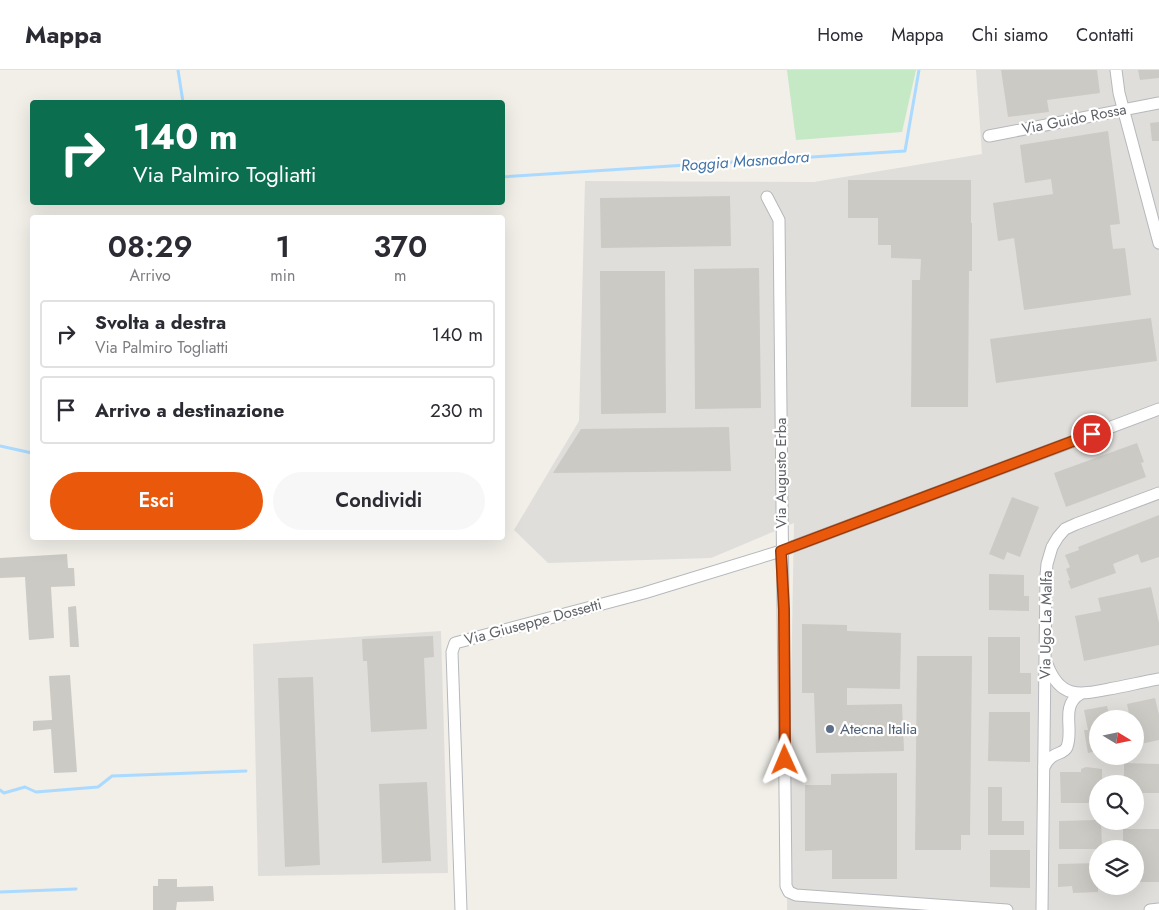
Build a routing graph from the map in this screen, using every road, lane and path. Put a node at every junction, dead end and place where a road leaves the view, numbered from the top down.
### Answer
1 (1116, 70) edge
2 (1159, 103) edge
3 (1123, 109) junction
4 (989, 136) dead end
5 (767, 197) dead end
6 (1159, 243) edge
7 (1159, 409) edge
8 (1159, 493) edge
9 (781, 551) junction
10 (1045, 660) junction
11 (1159, 679) edge
12 (1080, 694) junction
13 (1044, 767) junction
14 (1159, 909) edge
15 (461, 910) edge
16 (1007, 910) edge
17 (1042, 910) edge
18 (1150, 910) edge

1 - 3 street
2 - 3 street, Via Guido Rossa
3 - 4 street, Via Guido Rossa
3 - 6 street
5 - 9 street, Via Augusto Erba
7 - 9 street
8 - 10 street, Via Ugo La Malfa
9 - 15 street, Via Giuseppe Dossetti
9 - 16 street, Via Augusto Erba
10 - 12 street
10 - 13 street, Via Ugo La Malfa
11 - 12 street
12 - 13 street
13 - 17 street, Via Ugo La Malfa
14 - 18 street

